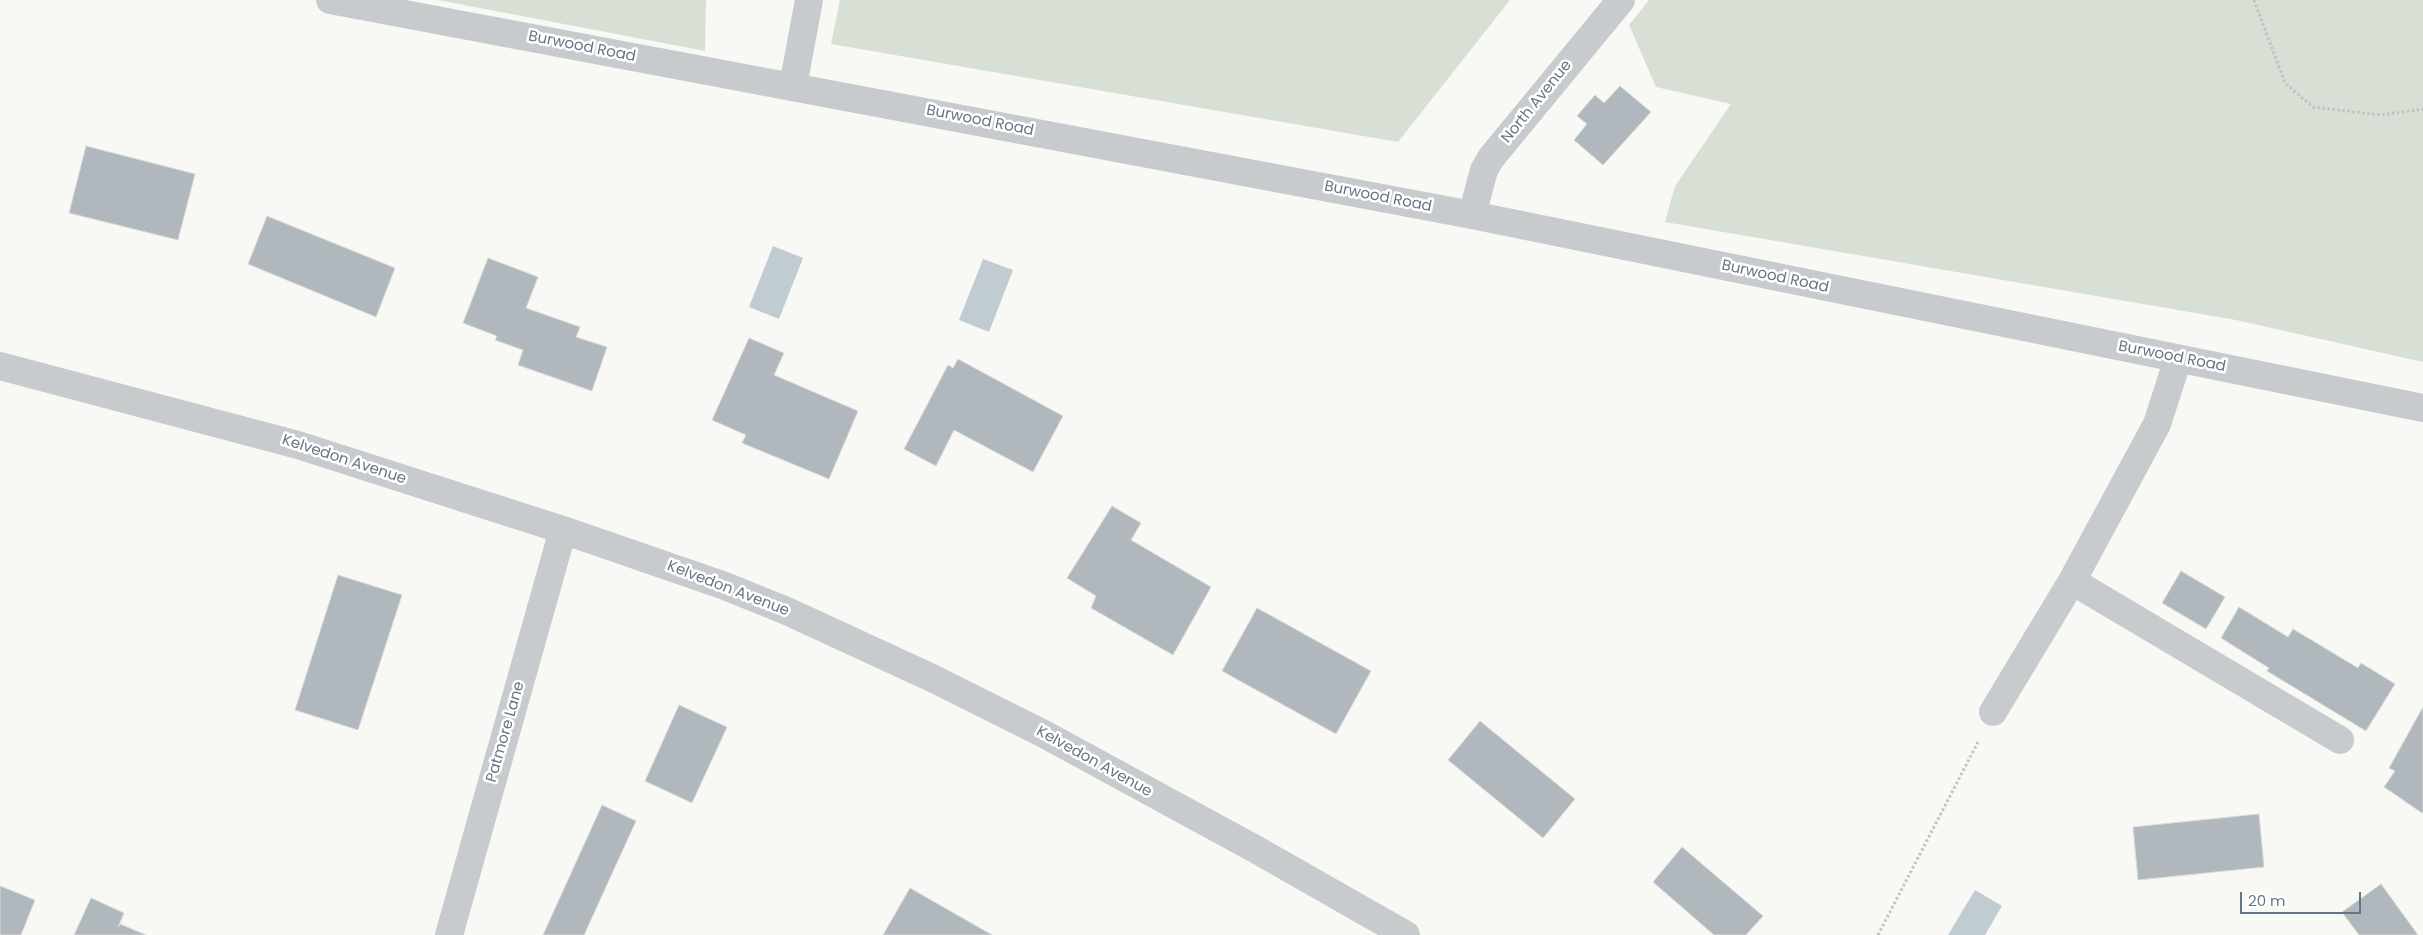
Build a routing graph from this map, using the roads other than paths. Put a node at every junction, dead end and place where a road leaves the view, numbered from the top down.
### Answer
1 (330, 0) edge
2 (809, 0) edge
3 (1621, 0) edge
4 (793, 86) junction
5 (1472, 215) junction
6 (2178, 359) junction
7 (0, 366) edge
8 (2423, 408) edge
9 (563, 530) junction
10 (2072, 581) junction
11 (1993, 712) road end
12 (2340, 740) dead end
13 (449, 935) edge
14 (1406, 935) edge

1 - 4 street, Burwood Road
2 - 4 street
3 - 5 street, North Avenue
4 - 5 street, Burwood Road
5 - 6 street, Burwood Road
6 - 8 street, Burwood Road
6 - 10 street
7 - 9 street, Kelvedon Avenue
9 - 13 street, Patmore Lane
9 - 14 street, Kelvedon Avenue
10 - 11 street
10 - 12 street

